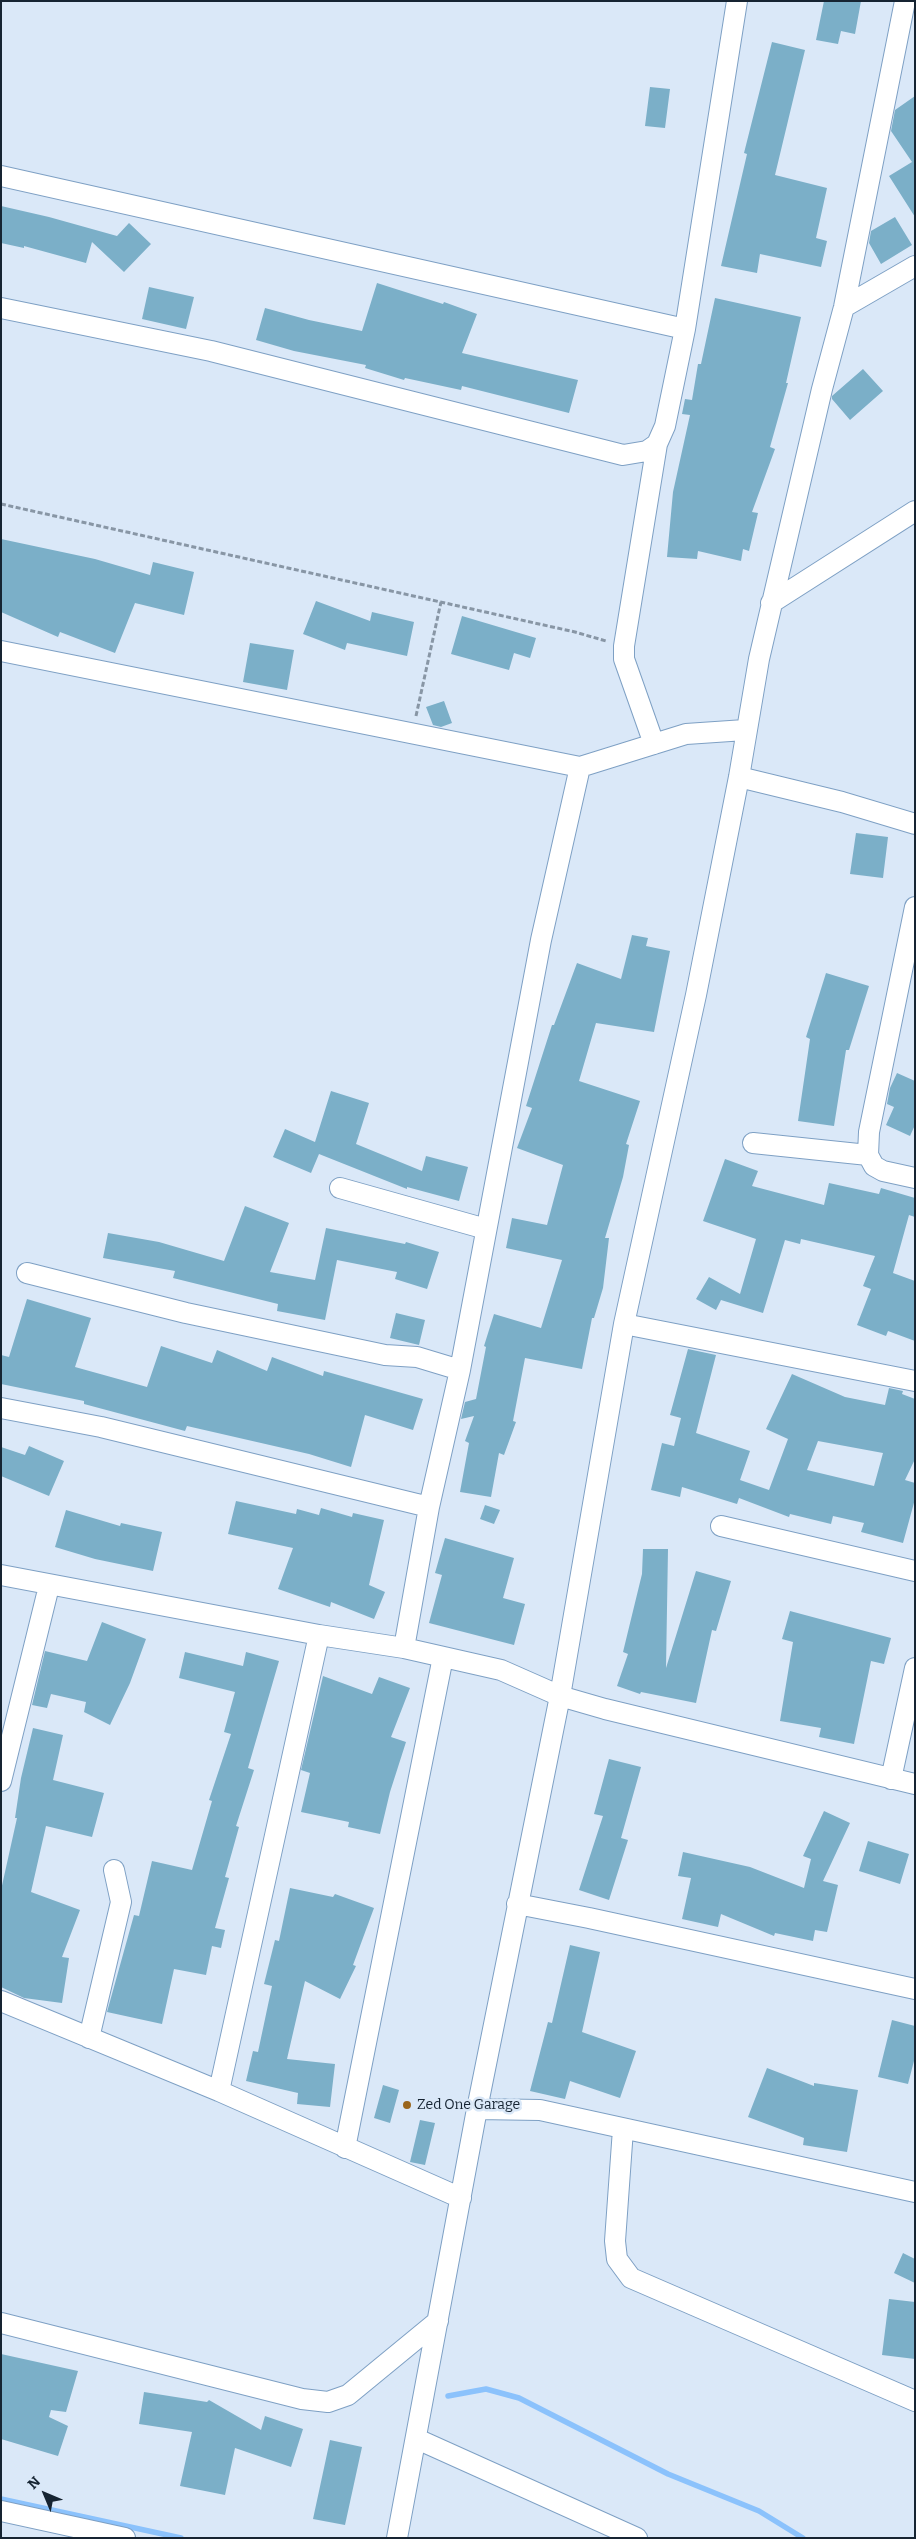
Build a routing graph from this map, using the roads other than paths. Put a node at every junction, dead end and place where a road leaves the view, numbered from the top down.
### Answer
1 (737, 1) edge
2 (905, 1) edge
3 (915, 37) edge
4 (896, 48) junction
5 (1, 176) edge
6 (915, 266) edge
7 (844, 307) junction
8 (1, 308) edge
9 (685, 329) junction
10 (657, 444) junction
11 (915, 511) edge
12 (771, 604) junction
13 (1, 651) edge
14 (745, 730) junction
15 (654, 744) junction
16 (580, 768) junction
17 (739, 777) junction
18 (915, 824) edge
19 (915, 906) edge
20 (753, 1142) dead end
21 (868, 1155) junction
22 (915, 1178) edge
23 (340, 1188) dead end
24 (486, 1229) junction
25 (27, 1273) dead end
26 (624, 1324) junction
27 (460, 1370) junction
28 (915, 1381) edge
29 (1, 1408) edge
30 (429, 1507) junction
31 (721, 1526) dead end
32 (915, 1571) edge
33 (1, 1575) edge
34 (49, 1586) junction
35 (319, 1635) junction
36 (404, 1648) junction
37 (443, 1657) junction
38 (915, 1668) edge
39 (560, 1696) junction
40 (891, 1779) junction
41 (1, 1781) edge
42 (915, 1784) edge
43 (114, 1870) dead end
44 (517, 1904) junction
45 (915, 1989) edge
46 (1, 2001) edge
47 (89, 2038) junction
48 (219, 2091) junction
49 (477, 2109) junction
50 (623, 2129) junction
51 (344, 2148) junction
52 (915, 2192) edge
53 (461, 2198) junction
54 (438, 2321) junction
55 (1, 2323) edge
56 (915, 2401) edge
57 (417, 2439) junction
58 (1, 2511) edge
59 (125, 2538) edge
60 (397, 2538) edge
61 (638, 2538) edge

1 - 9 street
2 - 4 street
3 - 4 street
4 - 7 street
5 - 9 street
6 - 7 street
7 - 12 street
8 - 10 street
9 - 10 street
10 - 15 street
11 - 12 street
12 - 14 street
13 - 16 street
14 - 15 street
14 - 17 street
15 - 16 street
16 - 24 street
17 - 18 street
17 - 26 street
19 - 21 street
20 - 21 street
21 - 22 street
23 - 24 street
24 - 27 street
25 - 27 street
26 - 28 street
26 - 39 street
27 - 30 street
29 - 30 street
30 - 36 street
31 - 32 street
33 - 34 street
34 - 35 street
34 - 41 street
35 - 36 street
35 - 48 street
36 - 37 street
37 - 39 street
37 - 51 street
38 - 40 street
39 - 40 street
39 - 44 street
40 - 42 street
43 - 47 street
44 - 45 street
44 - 49 street
46 - 47 street
47 - 48 street
48 - 51 street
49 - 50 street
49 - 53 street
50 - 52 street
50 - 56 street
51 - 53 street
53 - 54 street
54 - 55 street
54 - 57 street
57 - 60 street
57 - 61 street
58 - 59 street

